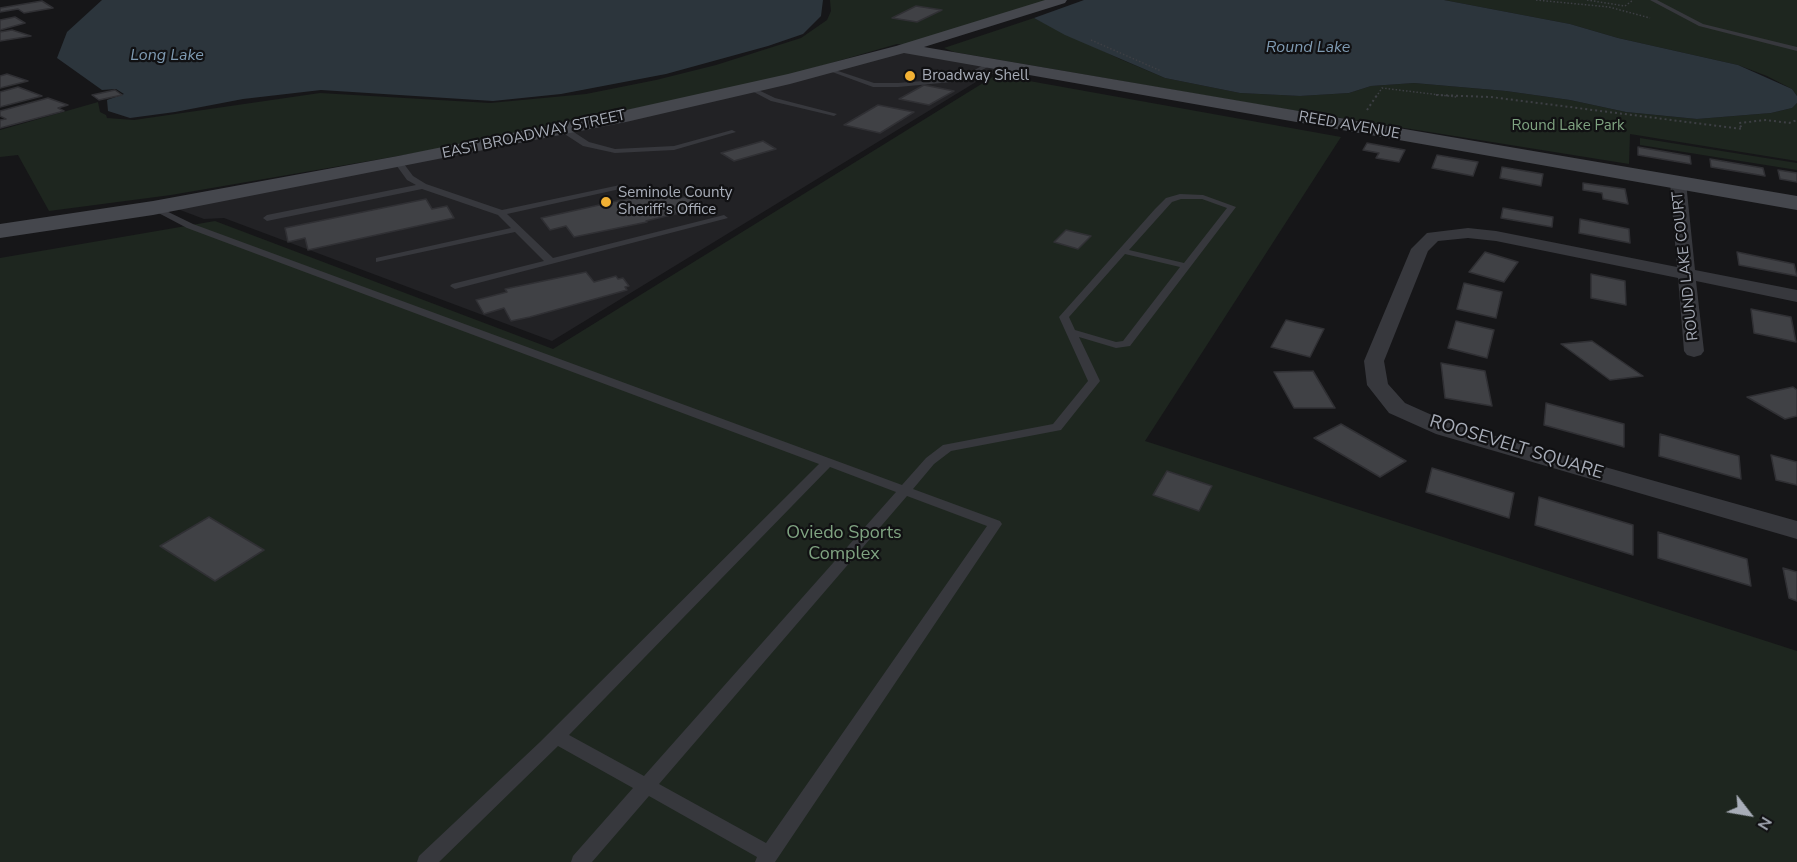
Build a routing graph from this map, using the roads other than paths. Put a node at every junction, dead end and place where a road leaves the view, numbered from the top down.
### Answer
1 (1060, 0) edge
2 (1653, 0) edge
3 (1797, 48) edge
4 (902, 49) junction
5 (989, 64) junction
6 (827, 69) junction
7 (750, 88) junction
8 (834, 114) dead end
9 (563, 129) junction
10 (732, 132) dead end
11 (398, 162) junction
12 (1678, 182) junction
13 (423, 186) junction
14 (617, 187) dead end
15 (1797, 203) edge
16 (153, 208) junction
17 (501, 213) junction
18 (267, 218) dead end
19 (724, 218) dead end
20 (517, 229) junction
21 (0, 231) edge
22 (1123, 251) junction
23 (379, 260) dead end
24 (550, 261) junction
25 (1186, 267) junction
26 (1687, 274) junction
27 (454, 286) dead end
28 (1797, 296) edge
29 (1072, 332) junction
30 (1694, 351) dead end
31 (828, 462) junction
32 (905, 491) junction
33 (1797, 530) edge
34 (556, 736) junction
35 (648, 786) junction
36 (767, 858) edge
37 (426, 862) edge
38 (580, 862) edge

1 - 4 main road, EAST BROADWAY STREET
2 - 3 lane
4 - 5 main road, REED AVENUE
4 - 6 main road, EAST BROADWAY STREET
5 - 6 lane
5 - 12 main road, REED AVENUE
6 - 7 main road, EAST BROADWAY STREET
7 - 8 lane
7 - 9 main road, EAST BROADWAY STREET
9 - 10 lane
9 - 11 main road, EAST BROADWAY STREET
11 - 13 lane
11 - 16 main road, EAST BROADWAY STREET
12 - 15 main road, REED AVENUE
12 - 26 street, ROUND LAKE COURT
13 - 17 lane
13 - 18 lane
14 - 17 lane
16 - 21 main road, EAST BROADWAY STREET
16 - 31 lane
17 - 20 lane
19 - 24 lane
20 - 23 lane
20 - 24 lane
22 - 25 lane
22 - 25 lane
22 - 29 lane
24 - 27 lane
25 - 29 lane
26 - 28 street, ROOSEVELT SQUARE
26 - 30 street, ROUND LAKE COURT
26 - 33 street, ROOSEVELT SQUARE
29 - 32 lane
31 - 32 lane
31 - 34 lane
32 - 35 lane
32 - 36 lane
34 - 35 lane
34 - 37 lane
35 - 36 lane
35 - 38 lane

